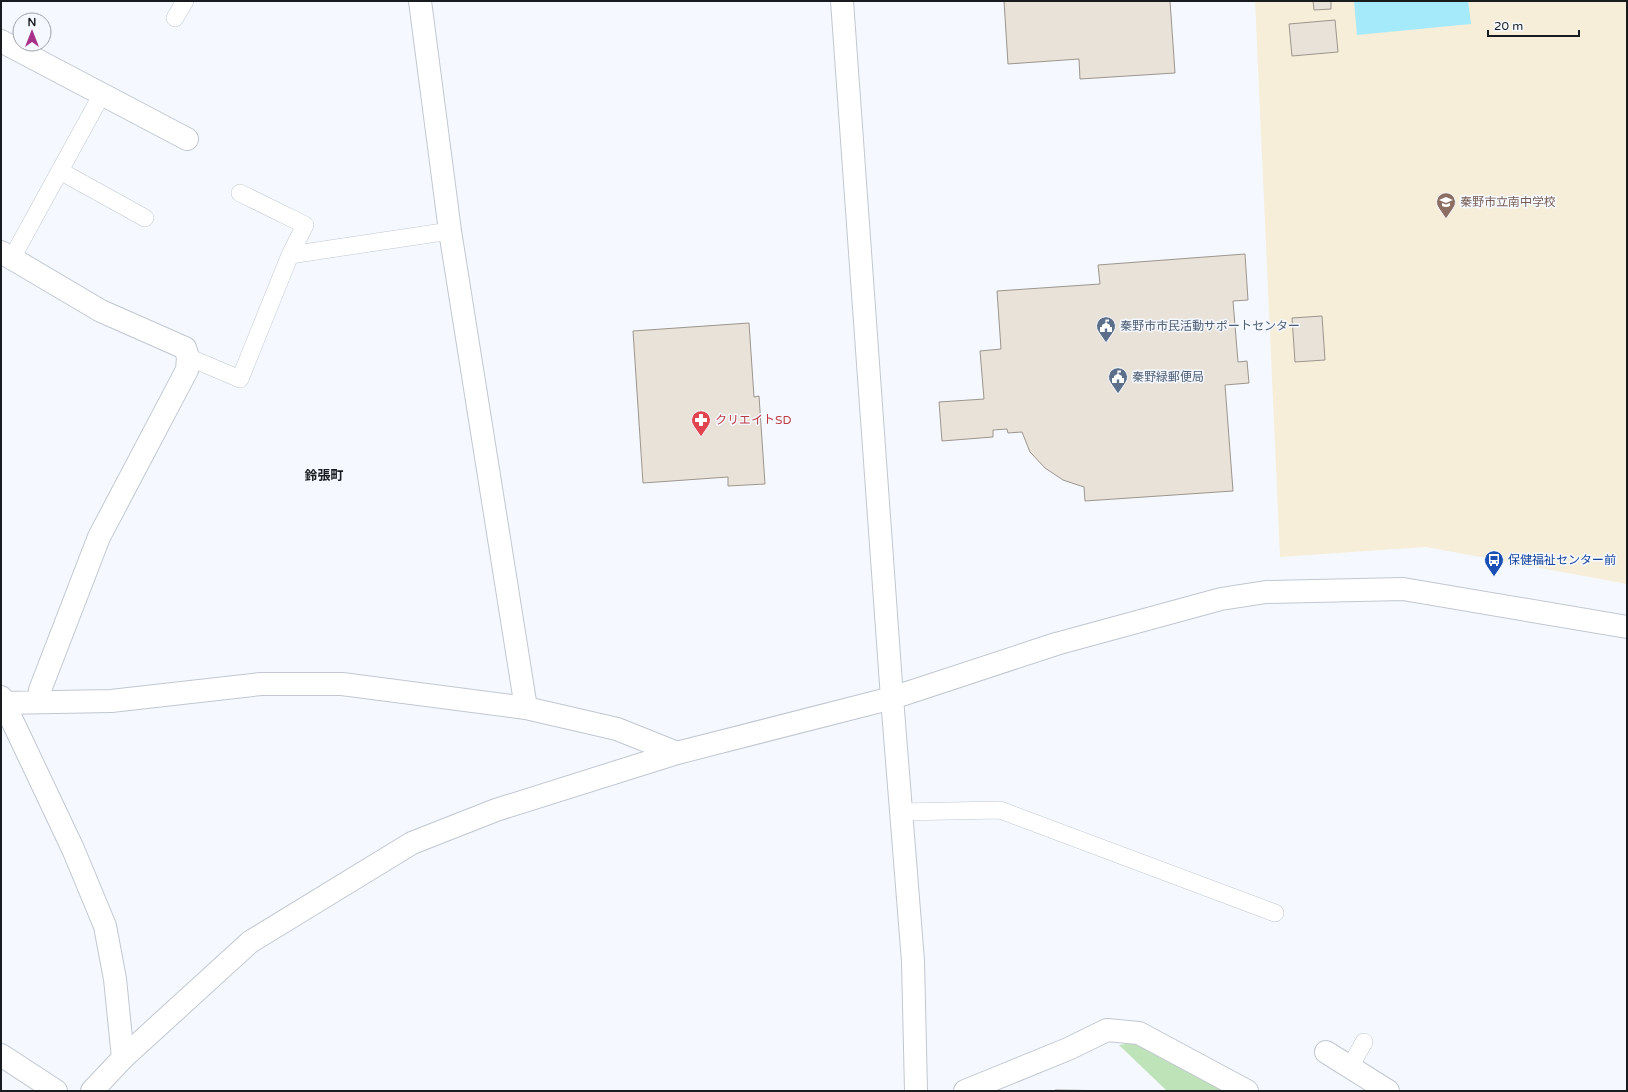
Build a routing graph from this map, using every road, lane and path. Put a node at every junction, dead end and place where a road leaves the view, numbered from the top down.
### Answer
1 (185, 1) edge
2 (420, 1) edge
3 (842, 1) edge
4 (175, 18) dead end
5 (1, 41) edge
6 (102, 94) junction
7 (187, 139) dead end
8 (60, 170) junction
9 (240, 193) dead end
10 (145, 218) dead end
11 (450, 232) junction
12 (7, 255) edge
13 (290, 255) junction
14 (188, 357) junction
15 (1627, 627) edge
16 (892, 698) junction
17 (2, 702) edge
18 (40, 702) junction
19 (526, 708) junction
20 (677, 753) junction
21 (900, 812) junction
22 (1275, 913) dead end
23 (1364, 1042) dead end
24 (1326, 1052) dead end
25 (1, 1055) edge
26 (123, 1058) junction
27 (1350, 1067) junction
28 (56, 1091) edge
29 (92, 1091) edge
30 (916, 1091) edge
31 (965, 1091) edge
32 (1247, 1091) edge
33 (1388, 1091) edge

1 - 4 lane
2 - 11 street
3 - 16 street
5 - 6 street
6 - 7 street
6 - 8 lane
8 - 10 lane
8 - 12 lane
9 - 13 lane
11 - 13 lane
11 - 19 street
12 - 14 street
13 - 14 lane
14 - 18 street
15 - 16 street
16 - 20 street
16 - 21 street
17 - 18 street
17 - 26 street
18 - 19 street
19 - 20 street
20 - 26 street
21 - 22 lane
21 - 30 street
23 - 27 lane
24 - 27 street
25 - 28 street
26 - 29 street
27 - 33 street
31 - 32 street

